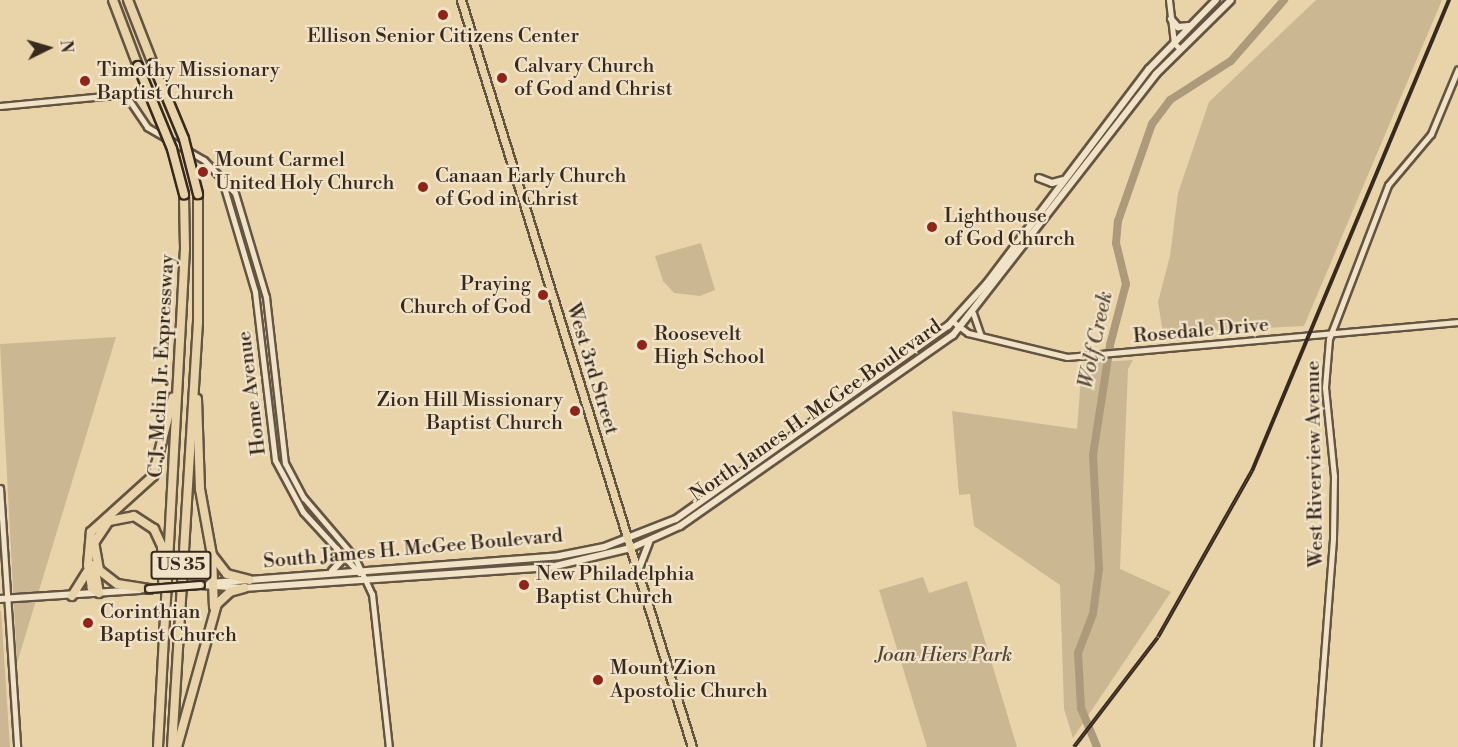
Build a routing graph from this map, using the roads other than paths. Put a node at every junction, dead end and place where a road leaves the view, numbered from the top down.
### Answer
1 (112, 0) edge
2 (128, 0) edge
3 (461, 0) edge
4 (1169, 0) edge
5 (1216, 0) edge
6 (1231, 0) edge
7 (1171, 19) junction
8 (1190, 26) junction
9 (1174, 43) junction
10 (1180, 49) junction
11 (1458, 69) edge
12 (0, 106) edge
13 (220, 176) junction
14 (1039, 178) dead end
15 (1064, 179) junction
16 (973, 313) junction
17 (952, 321) junction
18 (1458, 321) edge
19 (961, 327) junction
20 (1330, 335) junction
21 (982, 337) junction
22 (177, 375) junction
23 (194, 382) junction
24 (0, 488) edge
25 (628, 539) junction
26 (651, 541) junction
27 (631, 548) junction
28 (336, 549) junction
29 (212, 555) junction
30 (94, 557) junction
31 (88, 565) junction
32 (358, 570) junction
33 (332, 572) junction
34 (639, 575) junction
35 (366, 579) junction
36 (249, 580) junction
37 (213, 586) junction
38 (244, 588) junction
39 (149, 589) junction
40 (99, 593) junction
41 (72, 596) junction
42 (3, 600) edge
43 (0, 604) edge
44 (214, 613) junction
45 (165, 614) junction
46 (17, 747) edge
47 (158, 747) edge
48 (172, 747) edge
49 (177, 747) edge
50 (389, 747) edge
51 (692, 747) edge
52 (1317, 747) edge

1 - 22 highway, C.J. Mclin Jr. Expressway / US 35, bridge
2 - 23 highway, C.J. Mclin Jr. Expressway / US 35, bridge
3 - 25 main road, West 3rd Street
4 - 7 street
5 - 8 main road, North James H. McGee Boulevard
6 - 10 main road, North James H. McGee Boulevard
7 - 8 main road
7 - 9 street
8 - 9 main road, North James H. McGee Boulevard
9 - 10 street
9 - 15 main road, North James H. McGee Boulevard
10 - 16 main road, North James H. McGee Boulevard
11 - 20 street, West Riverview Avenue
12 - 13 street, Home Avenue
13 - 28 street, Home Avenue
13 - 32 street, Home Avenue
14 - 15 main road
15 - 17 main road, North James H. McGee Boulevard
16 - 19 main road, North James H. McGee Boulevard
16 - 21 street
17 - 19 street, Rosedale Drive
17 - 25 main road, North James H. McGee Boulevard
18 - 20 street, Rosedale Drive
19 - 21 street, Rosedale Drive
19 - 26 main road, North James H. McGee Boulevard
20 - 21 street, Rosedale Drive
20 - 52 street, West Riverview Avenue
22 - 31 highway
22 - 45 highway, C.J. Mclin Jr. Expressway / US 35
23 - 29 highway
23 - 48 highway, C.J. Mclin Jr. Expressway / US 35
24 - 42 street
25 - 27 main road, West 3rd Street
25 - 32 main road, South James H. McGee Boulevard
26 - 27 main road, North James H. McGee Boulevard
26 - 34 main road
27 - 34 main road, West 3rd Street
27 - 35 main road, South James H. McGee Boulevard
28 - 32 street, Home Avenue
28 - 33 main road
29 - 36 highway
29 - 37 highway
30 - 39 highway
30 - 40 highway
30 - 45 highway
31 - 40 highway
31 - 41 highway
32 - 33 main road, South James H. McGee Boulevard
32 - 35 street, Home Avenue
33 - 36 main road, South James H. McGee Boulevard
34 - 51 main road, West 3rd Street
35 - 38 main road, South James H. McGee Boulevard
35 - 50 street
36 - 37 main road, South James H. McGee Boulevard
37 - 38 main road, South James H. McGee Boulevard
37 - 39 main road, South James H. McGee Boulevard, bridge
37 - 44 highway
38 - 44 highway
39 - 40 main road, South James H. McGee Boulevard
40 - 41 main road, South James H. McGee Boulevard
41 - 42 main road, South James H. McGee Boulevard
42 - 43 main road, South James H. McGee Boulevard
42 - 46 street
44 - 49 highway
45 - 47 highway, C.J. Mclin Jr. Expressway / US 35

